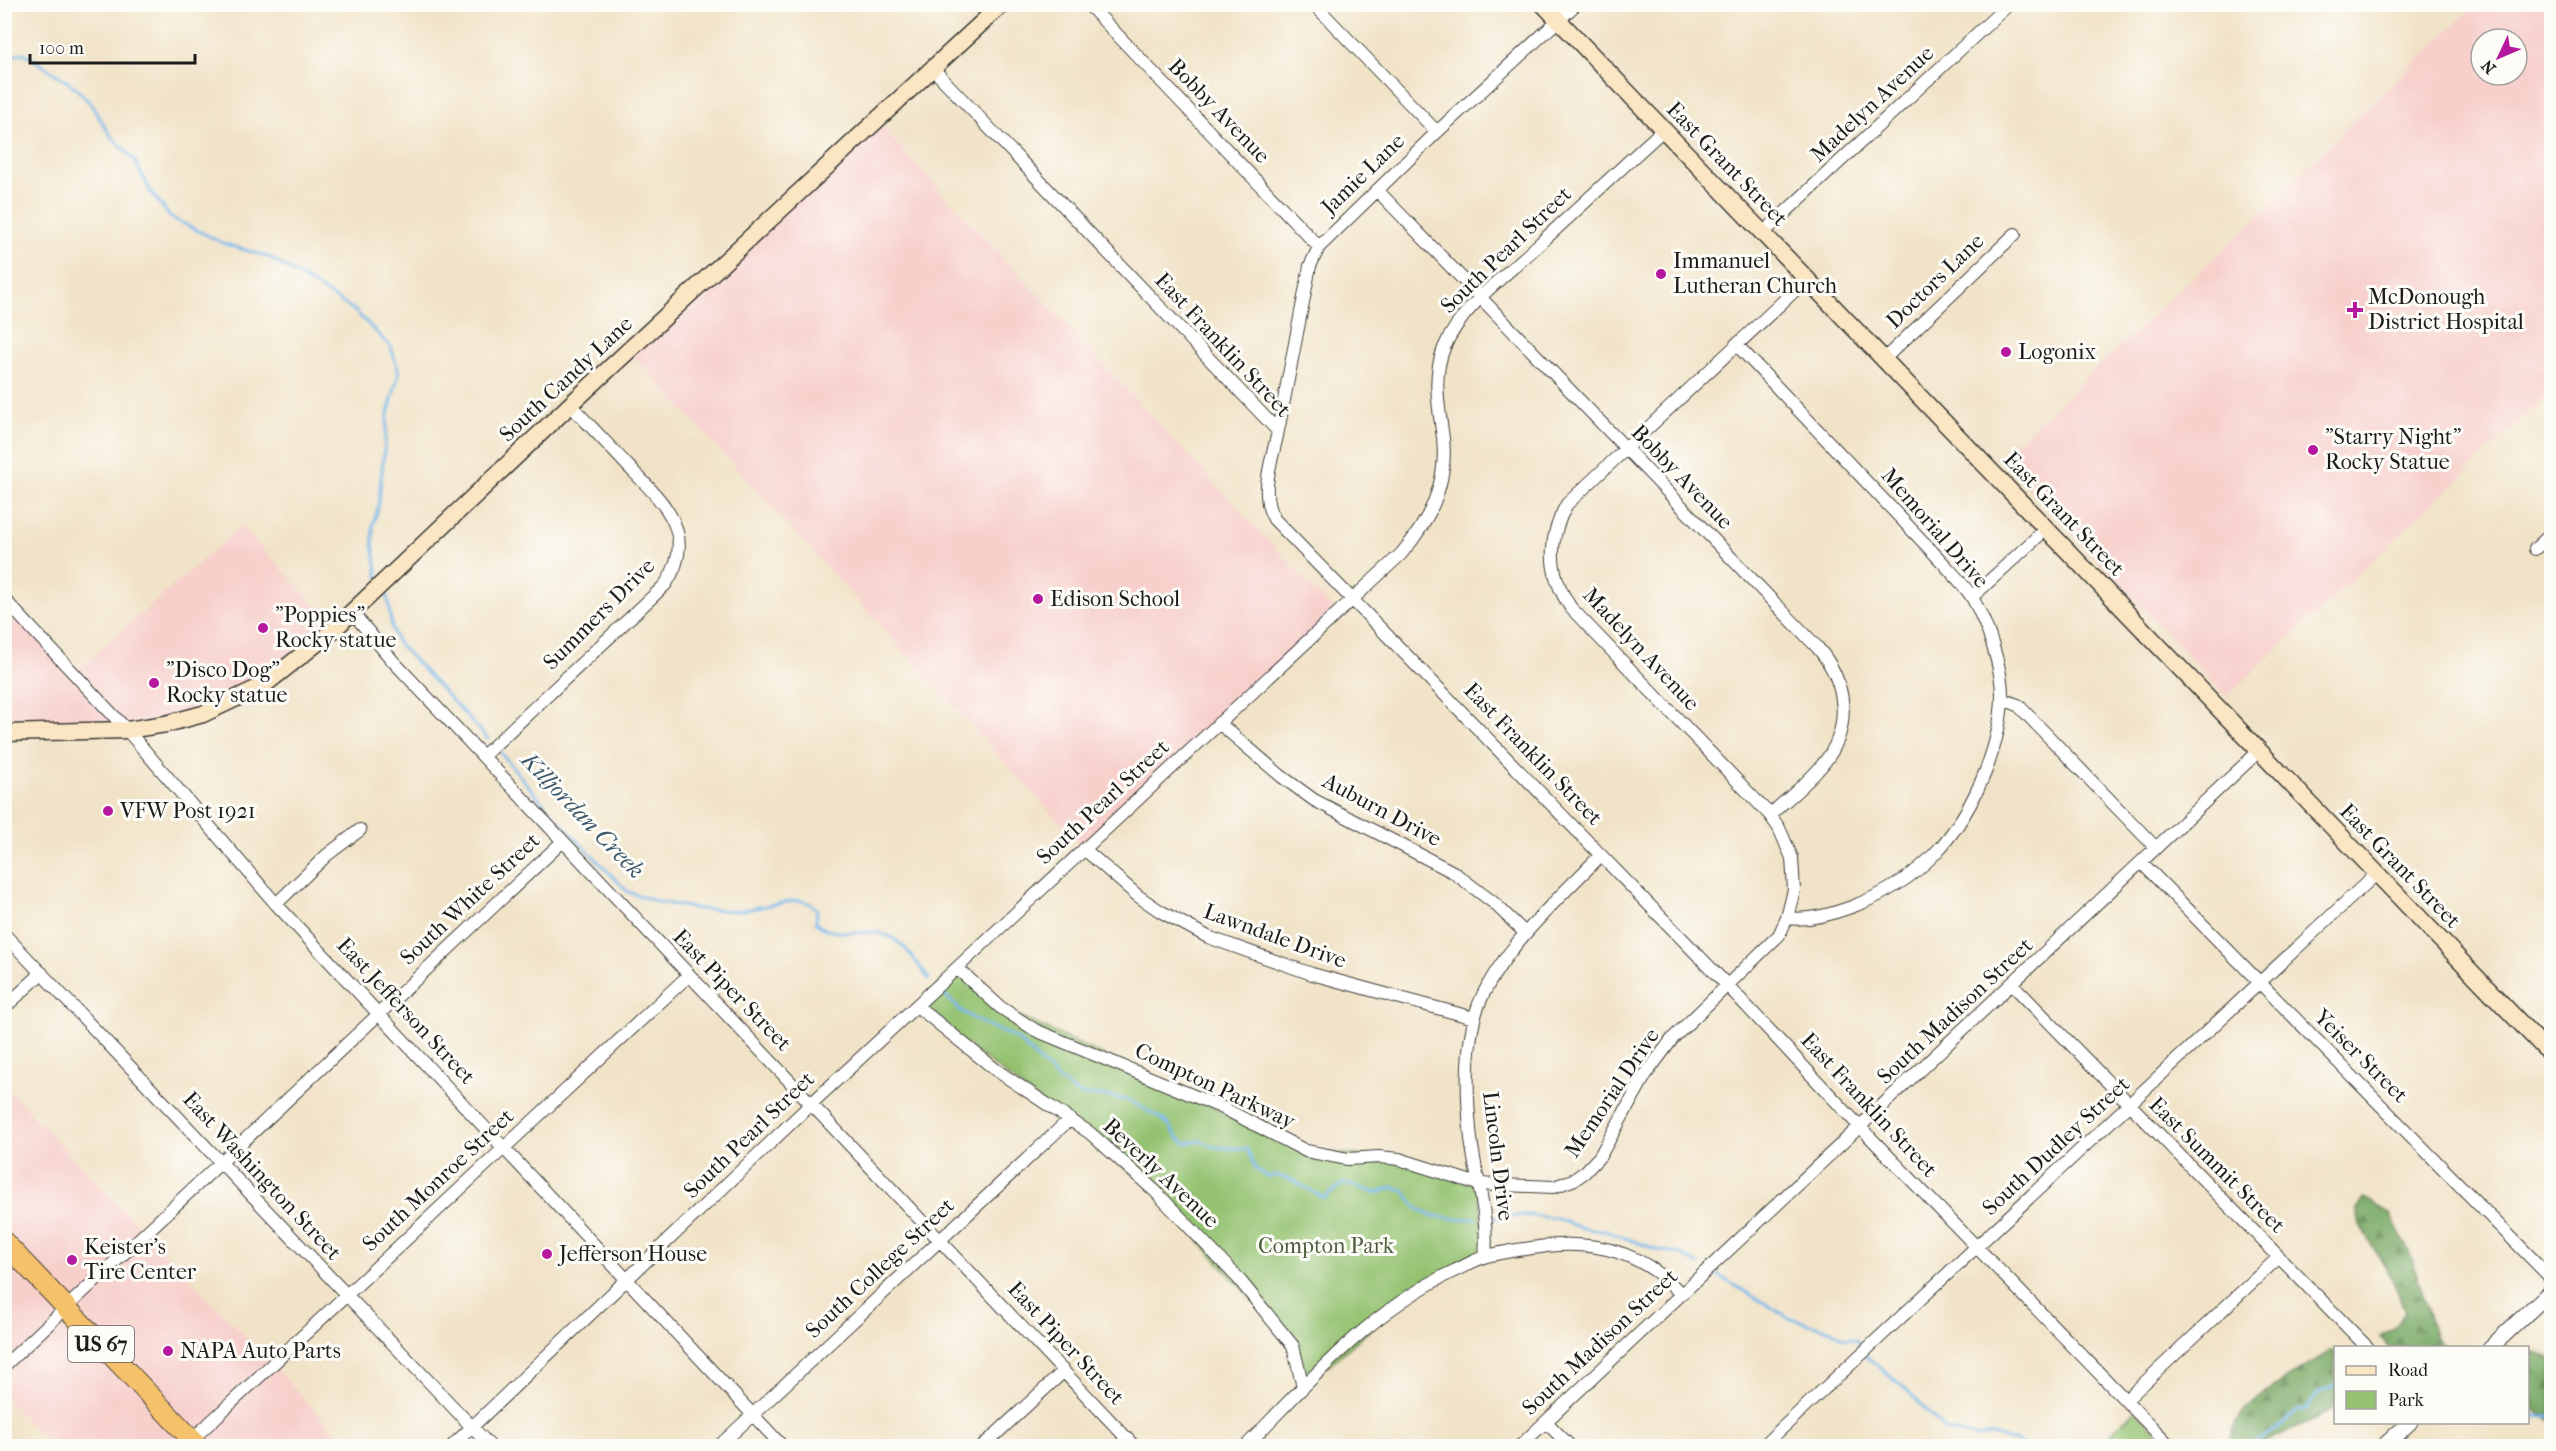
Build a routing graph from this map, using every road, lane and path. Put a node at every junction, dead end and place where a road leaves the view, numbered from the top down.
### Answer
1 (1002, 4) edge
2 (1088, 4) edge
3 (1314, 4) edge
4 (1543, 4) edge
5 (1576, 4) edge
6 (2009, 4) edge
7 (1558, 21) junction
8 (933, 69) junction
9 (1663, 130) junction
10 (1437, 132) junction
11 (1377, 190) junction
12 (1762, 234) junction
13 (2015, 234) dead end
14 (1319, 247) junction
15 (1806, 280) junction
16 (1481, 298) junction
17 (1736, 344) junction
18 (1884, 359) junction
19 (570, 405) junction
20 (1278, 431) junction
21 (1624, 448) junction
22 (2047, 528) junction
23 (2552, 533) edge
24 (2535, 549) dead end
25 (1972, 597) junction
26 (4, 599) edge
27 (1353, 599) junction
28 (352, 612) junction
29 (2002, 699) junction
30 (1219, 723) junction
31 (127, 730) junction
32 (4, 733) edge
33 (2259, 751) junction
34 (483, 756) junction
35 (1770, 815) junction
36 (360, 830) dead end
37 (562, 842) junction
38 (2156, 848) junction
39 (1084, 849) junction
40 (1601, 855) junction
41 (2141, 862) junction
42 (2376, 874) junction
43 (276, 904) junction
44 (1787, 918) junction
45 (1525, 933) junction
46 (4, 934) edge
47 (957, 968) junction
48 (42, 973) junction
49 (688, 976) junction
50 (2260, 984) junction
51 (1727, 985) junction
52 (2013, 985) junction
53 (917, 1006) junction
54 (4, 1008) edge
55 (379, 1013) junction
56 (1474, 1018) junction
57 (2552, 1056) edge
58 (811, 1104) junction
59 (2130, 1106) junction
60 (1070, 1119) junction
61 (1861, 1128) junction
62 (504, 1147) junction
63 (221, 1164) junction
64 (1478, 1184) junction
65 (941, 1240) junction
66 (4, 1242) edge
67 (1977, 1248) junction
68 (1485, 1256) junction
69 (2279, 1257) junction
70 (2552, 1279) edge
71 (627, 1280) junction
72 (2552, 1290) edge
73 (1681, 1294) junction
74 (346, 1295) junction
75 (67, 1308) junction
76 (2367, 1346) edge
77 (2491, 1346) edge
78 (4, 1366) edge
79 (1064, 1371) junction
80 (1303, 1387) junction
81 (2126, 1400) junction
82 (753, 1415) junction
83 (1546, 1422) junction
84 (2408, 1424) edge
85 (472, 1427) junction
86 (191, 1444) edge
87 (452, 1446) edge
88 (490, 1446) edge
89 (719, 1446) edge
90 (782, 1446) edge
91 (983, 1446) edge
92 (1134, 1446) edge
93 (1246, 1446) edge
94 (1520, 1446) edge
95 (1570, 1446) edge
96 (1763, 1446) edge
97 (2169, 1446) edge
98 (2384, 1446) edge

1 - 8 main road, South Candy Lane
2 - 14 street, Bobby Avenue
3 - 10 street
4 - 7 main road, East Grant Street
5 - 7 street, Jamie Lane
6 - 12 street, Madelyn Avenue
7 - 9 main road, East Grant Street
7 - 10 street, Jamie Lane
8 - 19 main road, South Candy Lane
8 - 20 street, East Franklin Street
9 - 12 main road, East Grant Street
9 - 16 street, South Pearl Street
10 - 11 street, Jamie Lane
11 - 14 street, Jamie Lane
11 - 16 street, Bobby Avenue
12 - 15 main road, East Grant Street
13 - 18 street, Doctors Lane
14 - 20 street, Jamie Lane
15 - 17 street, Madelyn Avenue
15 - 18 main road, East Grant Street
16 - 21 street, Bobby Avenue
16 - 27 street, South Pearl Street
17 - 21 street, Madelyn Avenue
17 - 25 street, Memorial Drive
18 - 22 main road, East Grant Street
19 - 28 main road, South Candy Lane
19 - 34 street, Summers Drive
20 - 27 street, East Franklin Street
21 - 35 street, Madelyn Avenue
21 - 35 street, Bobby Avenue
22 - 25 street
22 - 33 main road, East Grant Street
23 - 24 street
25 - 29 street, Memorial Drive
26 - 31 street, East Jefferson Street
27 - 30 street, South Pearl Street
27 - 40 street, East Franklin Street
28 - 31 main road, South Candy Lane
28 - 34 street, East Piper Street
29 - 38 street
29 - 44 street, Memorial Drive
30 - 39 street, South Pearl Street
30 - 45 street, Auburn Drive
31 - 32 main road, South Candy Lane
31 - 43 street, East Jefferson Street
33 - 38 street, South Madison Street
33 - 42 main road, East Grant Street
34 - 37 street, East Piper Street
35 - 44 street, Madelyn Avenue
36 - 43 street
37 - 49 street, East Piper Street
37 - 55 street, South White Street
38 - 41 street, South Madison Street
39 - 47 street, South Pearl Street
39 - 56 street, Lawndale Drive
40 - 45 street, Lincoln Drive
40 - 51 street, East Franklin Street
41 - 50 street, Yeiser Street
41 - 52 street, South Madison Street
42 - 50 street, South Dudley Street
42 - 57 main road, East Grant Street
43 - 55 street, East Jefferson Street
44 - 51 street, Madelyn Avenue
45 - 56 street, Lincoln Drive
46 - 48 street, East Washington Street
47 - 53 street, South Pearl Street
47 - 64 street, Compton Parkway
48 - 54 street
48 - 63 street, East Washington Street
49 - 58 street, East Piper Street
49 - 62 street, South Monroe Street
50 - 59 street, South Dudley Street
50 - 70 street, Yeiser Street
51 - 61 street, East Franklin Street
51 - 64 street, Memorial Drive
52 - 59 street, East Summit Street
52 - 61 street, South Madison Street
53 - 58 street, South Pearl Street
53 - 60 street, Beverly Avenue
55 - 62 street, East Jefferson Street
55 - 63 street, South White Street
56 - 64 street, Lincoln Drive
58 - 65 street, East Piper Street
58 - 71 street, South Pearl Street
59 - 67 street, South Dudley Street
59 - 69 street, East Summit Street
60 - 65 street, South College Street
60 - 80 street, Beverly Avenue
61 - 67 street, East Franklin Street
61 - 73 street, South Madison Street
62 - 71 street, East Jefferson Street
62 - 74 street, South Monroe Street
63 - 74 street, East Washington Street
63 - 75 street, South White Street
64 - 68 street, Lincoln Drive
65 - 79 street, East Piper Street
65 - 82 street, South College Street
66 - 75 highway, US 67
67 - 81 street, East Franklin Street
67 - 96 street, South Dudley Street
68 - 73 street
68 - 80 street
69 - 76 street, East Summit Street
69 - 81 street
71 - 82 street, East Jefferson Street
71 - 85 street, South Pearl Street
72 - 77 street
73 - 83 street, South Madison Street
74 - 85 street, East Washington Street
74 - 86 street, South Monroe Street
75 - 78 street, South White Street
75 - 86 highway, US 67
79 - 91 street
79 - 92 street, East Piper Street
80 - 93 street
81 - 97 street, East Franklin Street
82 - 89 street, South College Street
82 - 90 street, East Jefferson Street
83 - 94 street, South Madison Street
83 - 95 street
84 - 98 street
85 - 87 street, South Pearl Street
85 - 88 street, East Washington Street

